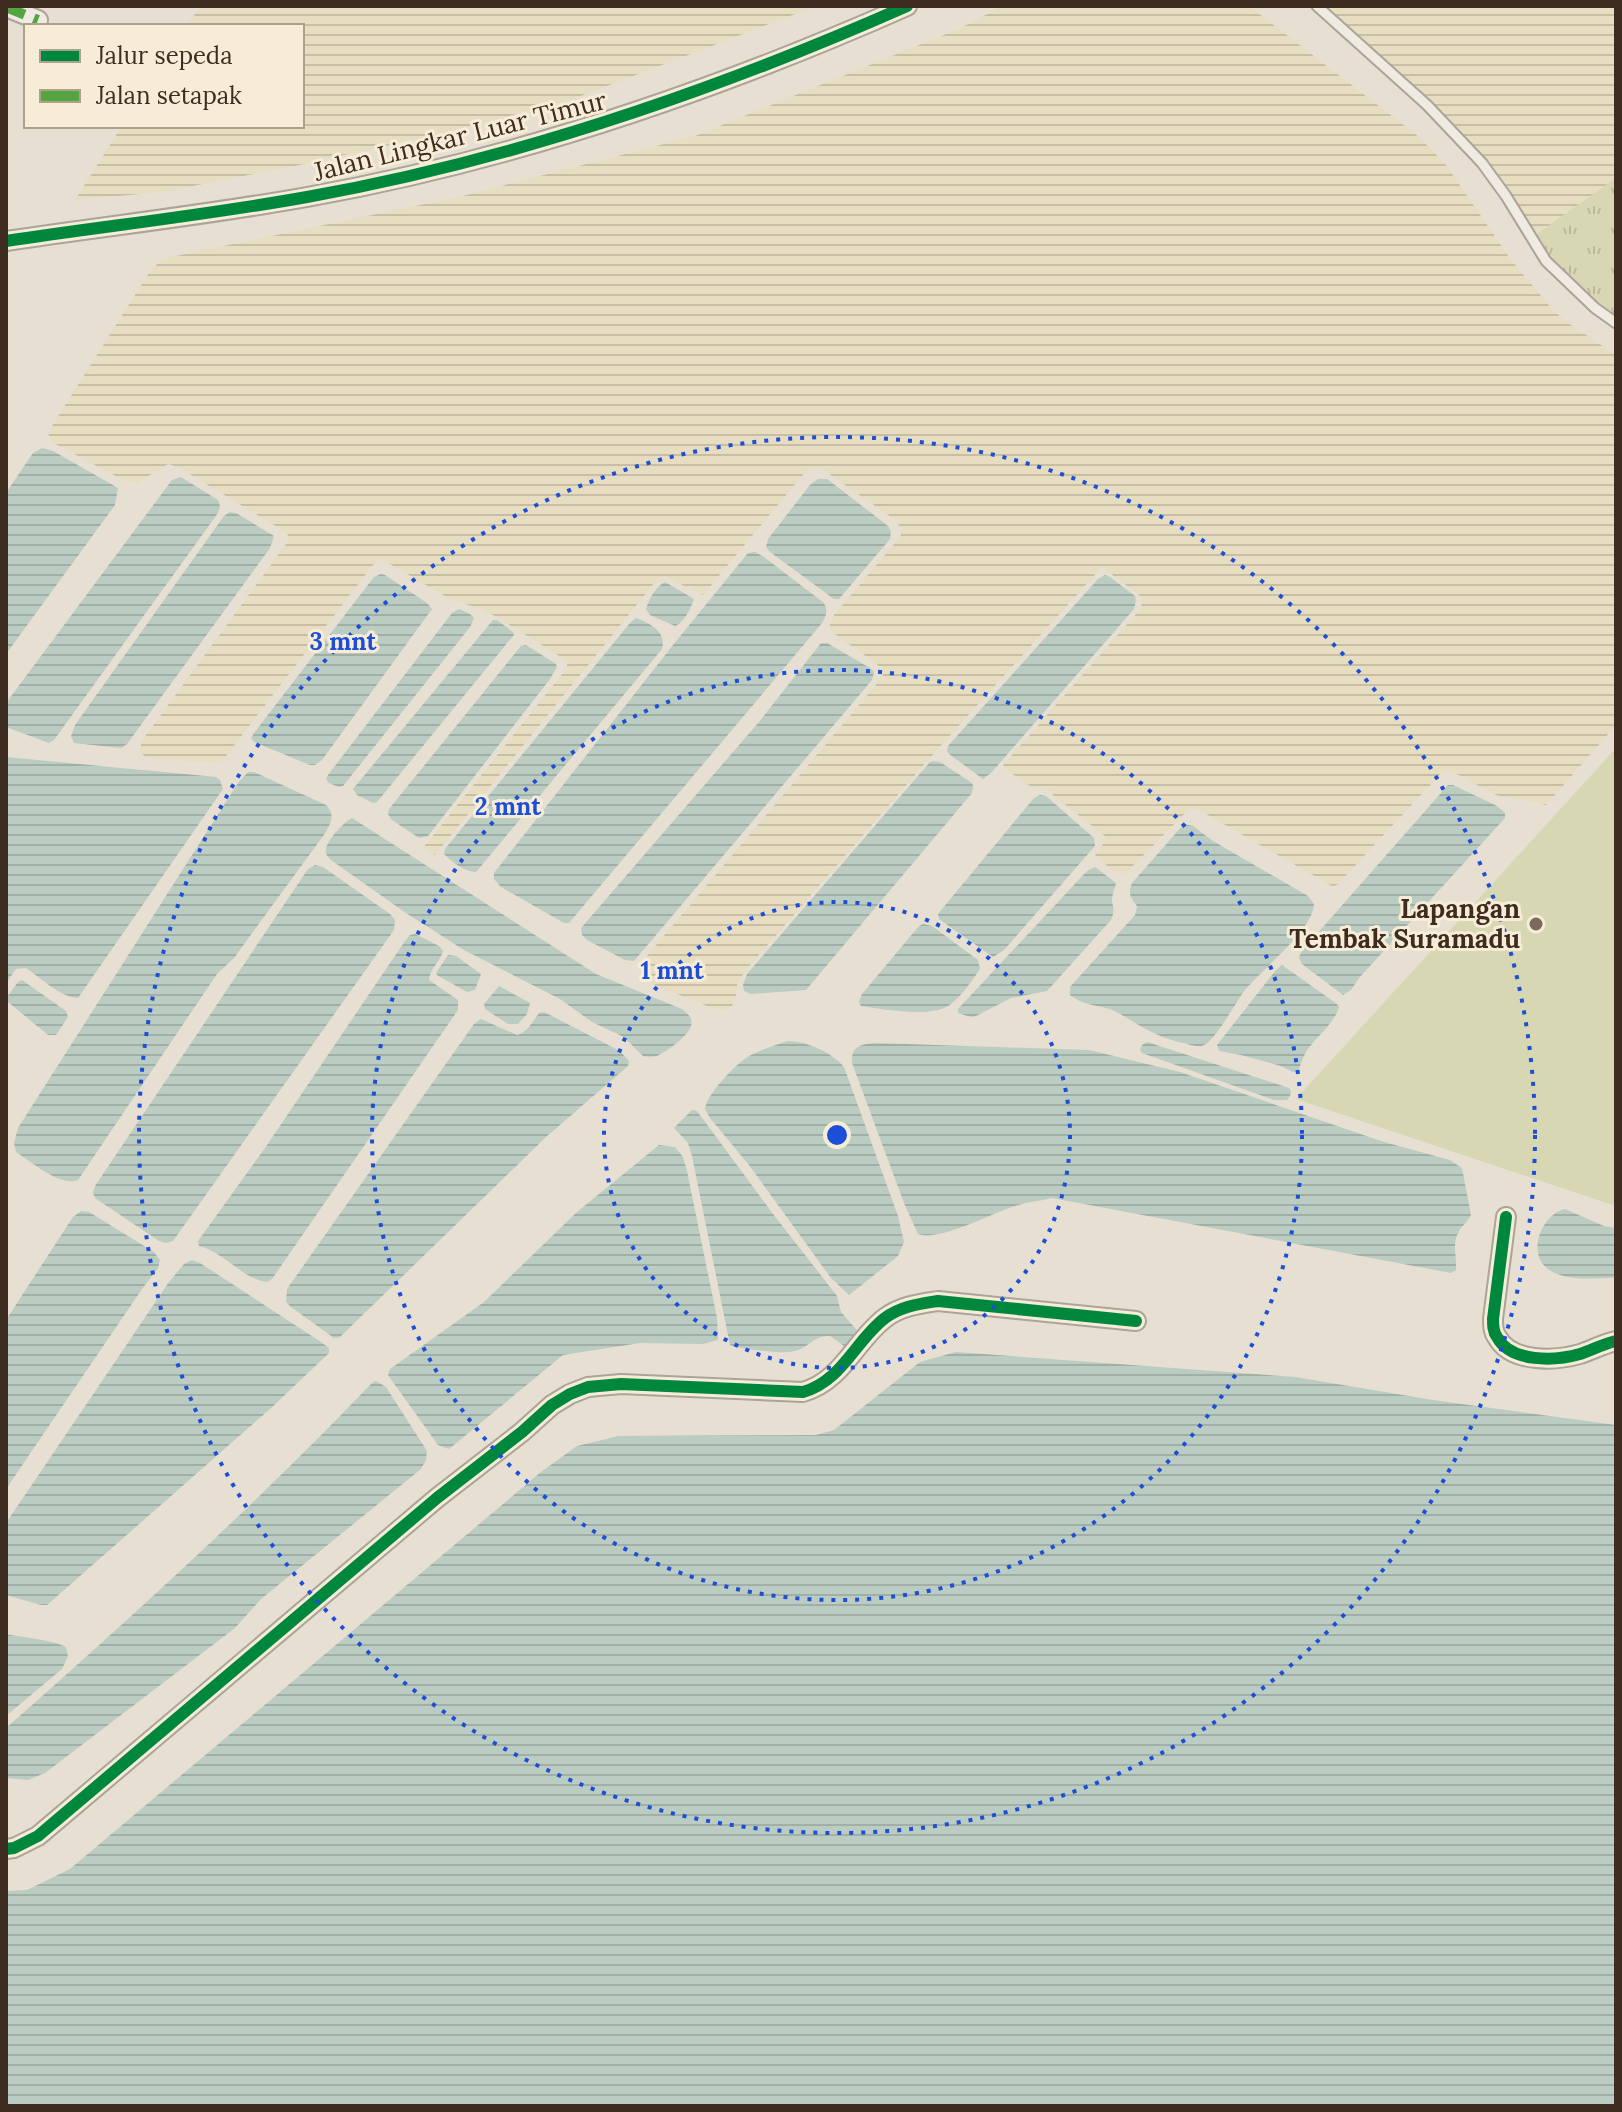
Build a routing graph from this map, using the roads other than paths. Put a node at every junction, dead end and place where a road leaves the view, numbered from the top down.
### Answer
1 (907, 6) edge
2 (1317, 6) edge
3 (6, 7) edge
4 (38, 20) dead end
5 (6, 241) edge
6 (1616, 323) edge
7 (1506, 1217) dead end
8 (1136, 1321) dead end
9 (1616, 1341) edge
10 (6, 1849) edge

1 - 5 street, Jalan Lingkar Luar Timur
2 - 6 lane
3 - 4 street
7 - 9 street
8 - 10 street

